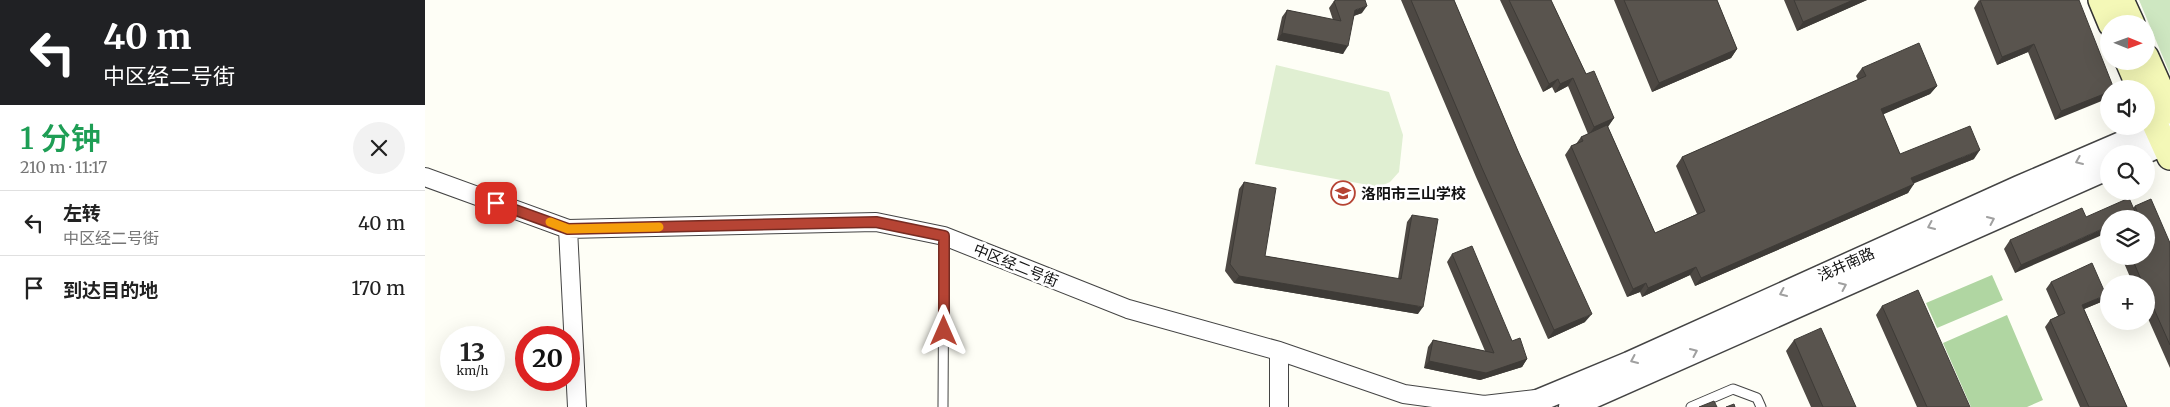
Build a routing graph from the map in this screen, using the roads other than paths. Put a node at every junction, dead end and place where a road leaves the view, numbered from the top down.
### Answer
1 (2101, 0) edge
2 (2121, 0) edge
3 (2107, 15) edge
4 (2128, 15) edge
5 (2150, 70) edge
6 (2155, 117) edge
7 (2167, 134) edge
8 (2153, 145) edge
9 (2100, 172) edge
10 (425, 177) edge
11 (568, 229) junction
12 (944, 236) junction
13 (1284, 352) junction
14 (1532, 403) edge
15 (577, 407) edge
16 (943, 407) edge
17 (1279, 407) edge
18 (1289, 407) edge
19 (1569, 407) edge
20 (1691, 407) edge
21 (1761, 407) edge

1 - 3 main road
2 - 4 main road
5 - 7 main road
6 - 7 main road
7 - 8 street
7 -> 14 street, 浅井南路
19 -> 9 street, 浅井南路
10 - 11 street, 中区经二号街
11 - 12 street, 中区经二号街
11 - 15 street
12 - 13 street, 中区经二号街
12 - 16 lane
13 - 14 street, 中区经二号街
13 - 17 street
13 - 18 street
20 - 21 lane

